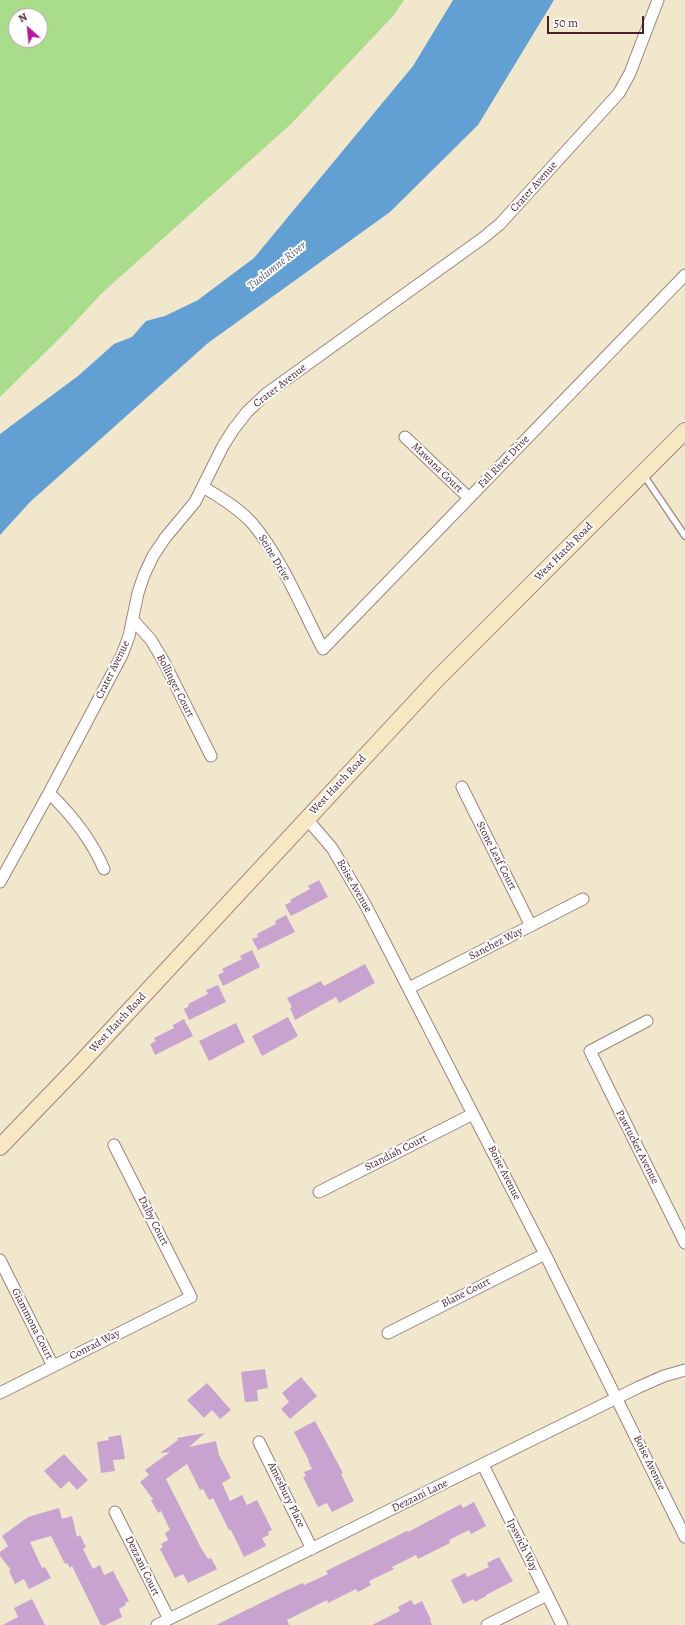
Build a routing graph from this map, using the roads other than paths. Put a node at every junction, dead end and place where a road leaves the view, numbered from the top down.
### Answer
1 (658, 0) edge
2 (685, 275) edge
3 (685, 431) edge
4 (405, 437) dead end
5 (642, 474) junction
6 (203, 487) junction
7 (469, 498) junction
8 (685, 536) edge
9 (133, 620) junction
10 (323, 649) joint
11 (211, 756) dead end
12 (462, 787) dead end
13 (49, 793) junction
14 (307, 819) junction
15 (104, 870) dead end
16 (0, 882) edge
17 (583, 899) dead end
18 (531, 926) junction
19 (409, 988) junction
20 (647, 1021) dead end
21 (473, 1114) junction
22 (114, 1145) dead end
23 (0, 1147) edge
24 (319, 1192) dead end
25 (685, 1243) edge
26 (544, 1254) junction
27 (0, 1260) edge
28 (191, 1297) joint
29 (388, 1333) dead end
30 (53, 1366) junction
31 (685, 1370) edge
32 (0, 1393) edge
33 (617, 1398) junction
34 (259, 1442) dead end
35 (483, 1465) junction
36 (115, 1512) dead end
37 (685, 1537) edge
38 (312, 1549) junction
39 (547, 1595) junction
40 (169, 1619) junction
41 (157, 1625) edge
42 (487, 1625) edge
43 (562, 1625) edge

1 - 6 street, Crater Avenue
2 - 7 street, Fall River Drive
3 - 5 main road, West Hatch Road
4 - 7 street, Mawana Court
5 - 8 lane
5 - 14 main road, West Hatch Road
6 - 9 street, Crater Avenue
6 - 10 street, Seine Drive
7 - 10 street, Fall River Drive
9 - 11 street, Bollinger Court
9 - 13 street, Crater Avenue
12 - 18 street, Stone Leaf Court
13 - 15 street
13 - 16 street, Crater Avenue
14 - 19 street, Boise Avenue
14 - 23 main road, West Hatch Road
17 - 18 street, Sanchez Way
18 - 19 street, Sanchez Way
19 - 21 street, Boise Avenue
20 - 25 street, Pawtucket Avenue
21 - 24 street, Standish Court
21 - 26 street, Boise Avenue
22 - 28 street, Dalby Court
26 - 29 street, Blane Court
26 - 33 street, Boise Avenue
27 - 30 street, Giammona Court
28 - 30 street, Conrad Way
30 - 32 street, Conrad Way
31 - 33 street, Dezzani Lane
33 - 35 street, Dezzani Lane
33 - 37 street, Boise Avenue
34 - 38 street, Amesbury Place
35 - 38 street, Dezzani Lane
35 - 39 street, Ipswich Way
36 - 40 street, Dezzani Court
38 - 40 street, Dezzani Lane
39 - 42 street
39 - 43 street, Ipswich Way
40 - 41 street, Dezzani Lane

